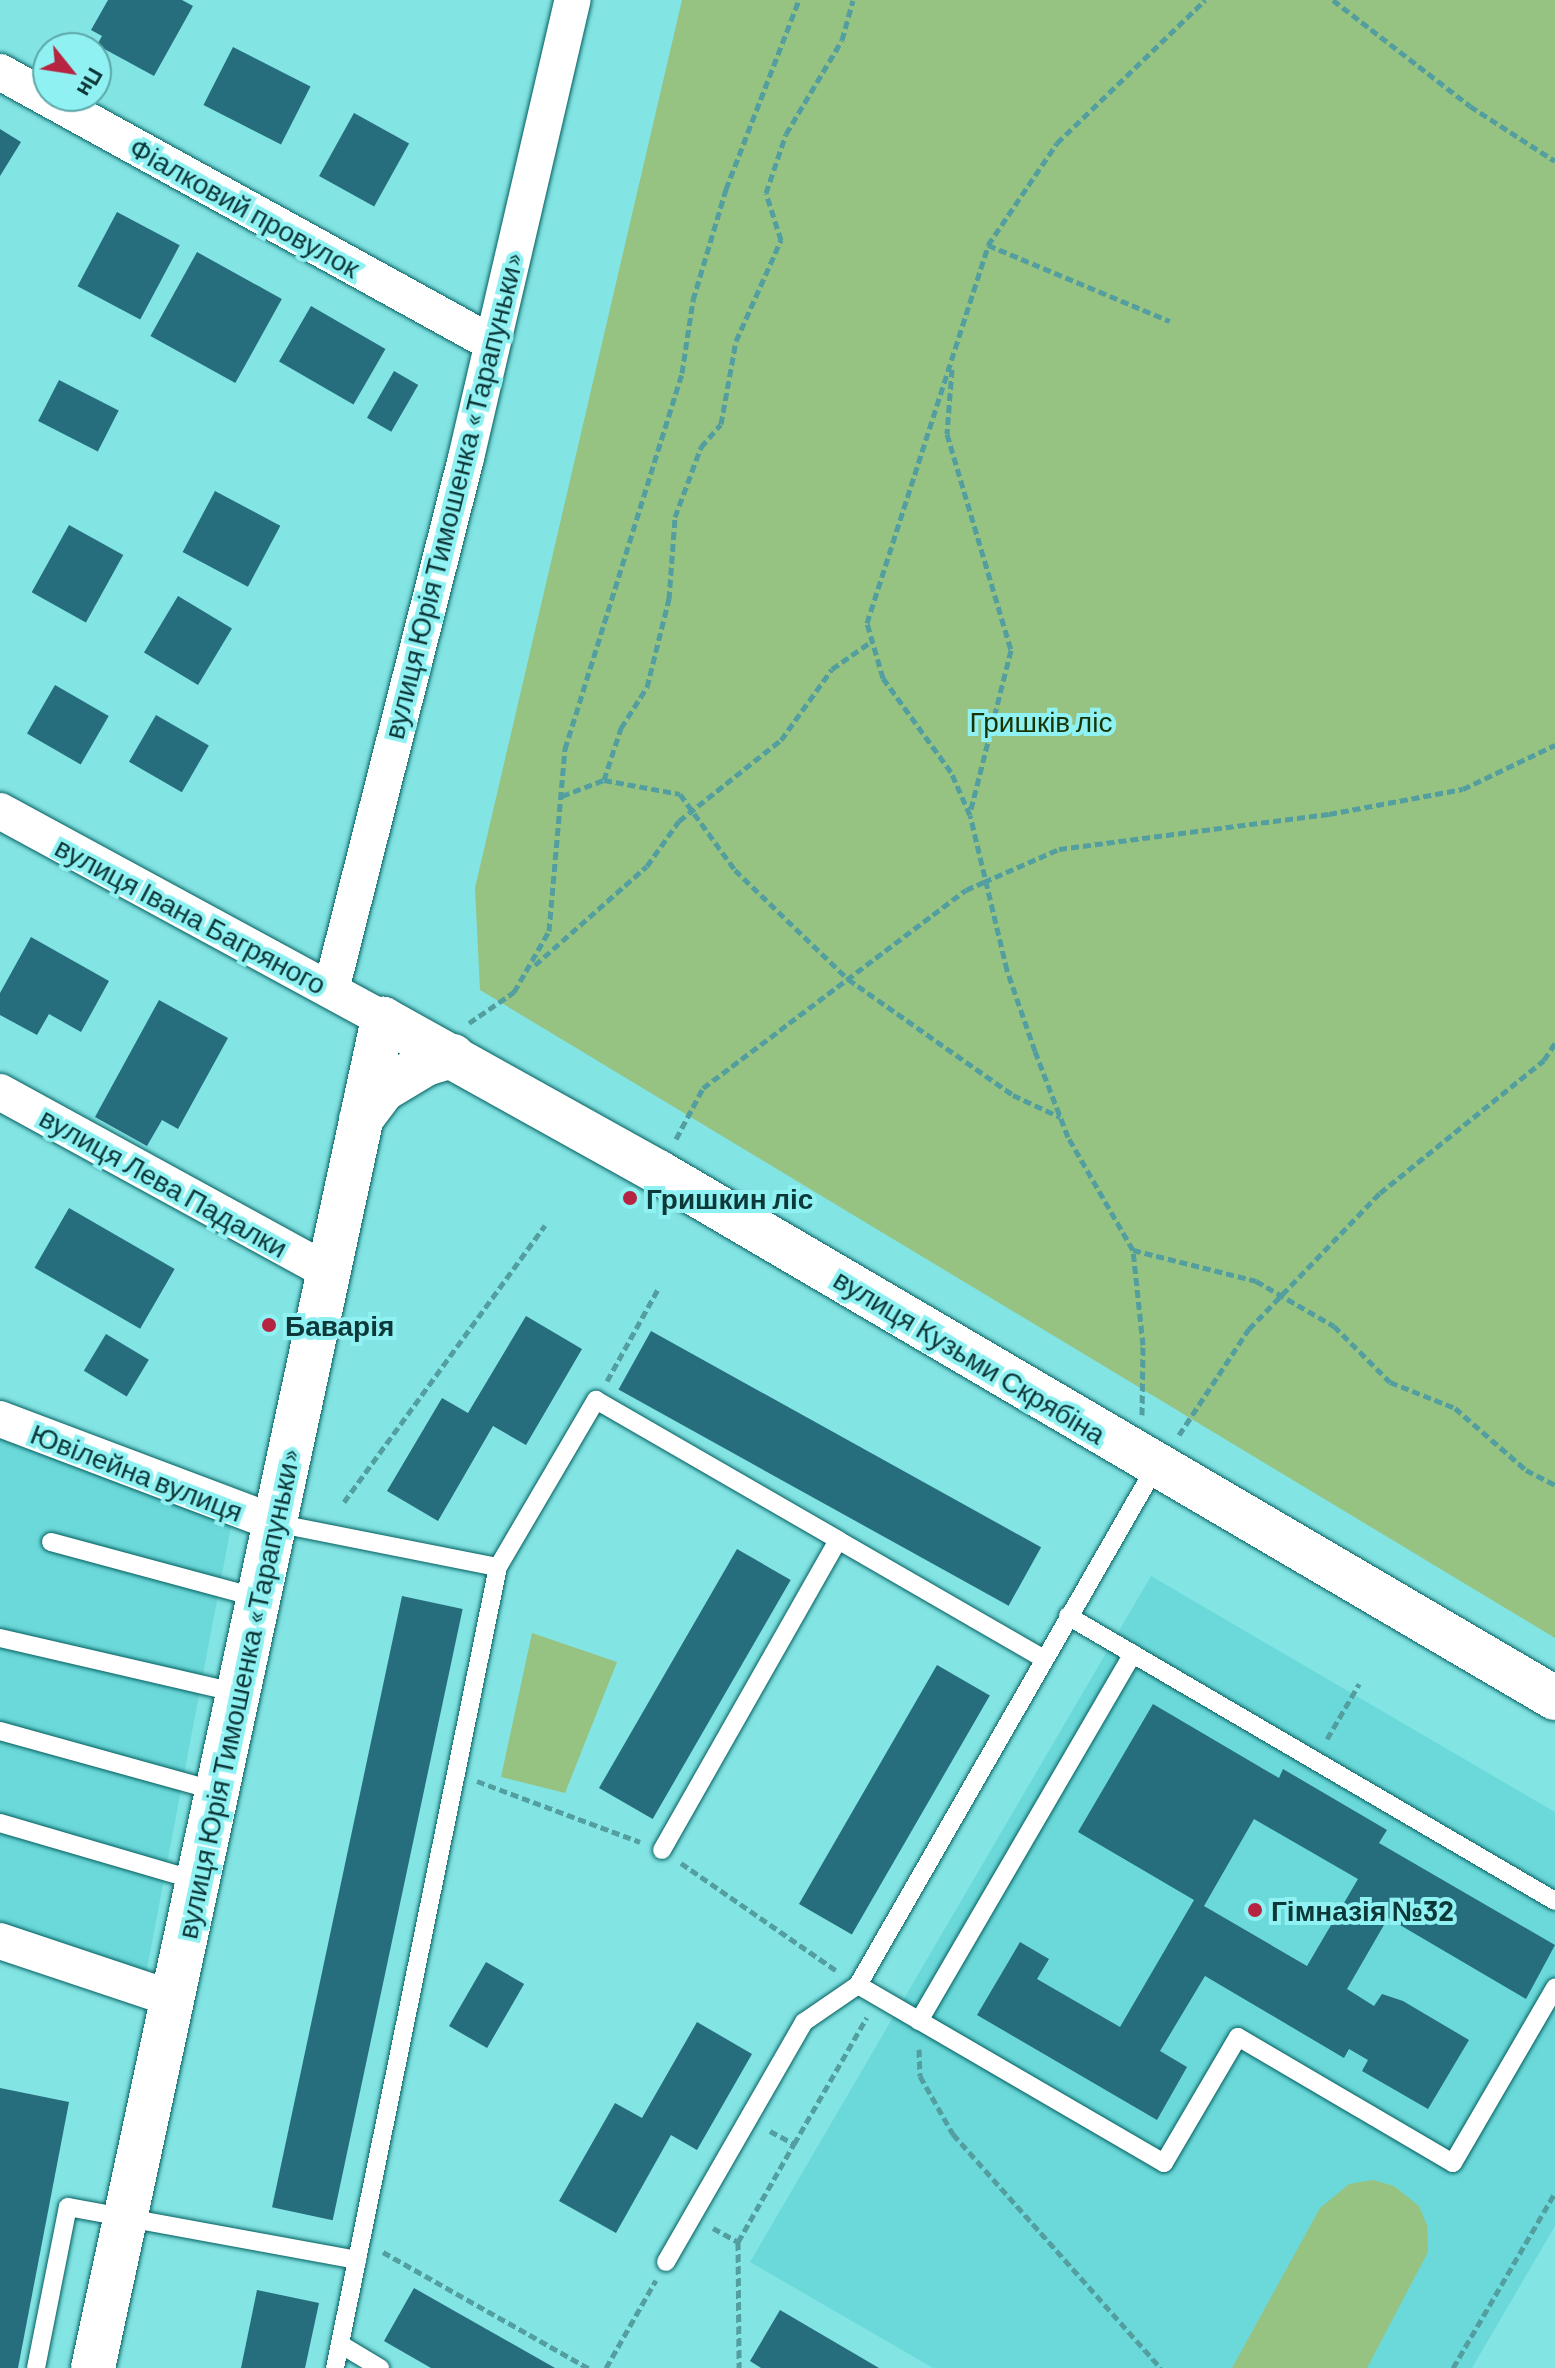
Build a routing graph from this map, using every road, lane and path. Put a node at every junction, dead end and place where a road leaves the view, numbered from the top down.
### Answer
1 (573, 0) edge
2 (799, 0) edge
3 (853, 0) edge
4 (1205, 0) edge
5 (1333, 0) edge
6 (0, 72) edge
7 (1555, 161) edge
8 (988, 245) junction
9 (1170, 321) dead end
10 (490, 342) junction
11 (953, 360) junction
12 (872, 641) junction
13 (1555, 745) edge
14 (604, 780) junction
15 (562, 796) junction
16 (692, 810) junction
17 (0, 811) edge
18 (970, 815) junction
19 (984, 882) junction
20 (532, 967) junction
21 (848, 979) junction
22 (331, 990) junction
23 (383, 1019) junction
24 (458, 1042) junction
25 (1555, 1043) edge
26 (0, 1092) edge
27 (1060, 1117) junction
28 (361, 1119) junction
29 (658, 1172) junction
30 (545, 1225) dead end
31 (1133, 1250) junction
32 (329, 1272) junction
33 (658, 1289) dead end
34 (1281, 1296) junction
35 (596, 1400) junction
36 (0, 1419) edge
37 (1156, 1466) junction
38 (1555, 1485) edge
39 (344, 1502) dead end
40 (275, 1523) junction
41 (838, 1540) junction
42 (51, 1542) dead end
43 (498, 1567) junction
44 (258, 1598) junction
45 (1068, 1616) junction
46 (0, 1638) edge
47 (1133, 1654) junction
48 (1044, 1659) junction
49 (1359, 1684) dead end
50 (238, 1693) junction
51 (1555, 1698) edge
52 (0, 1731) edge
53 (1315, 1760) junction
54 (217, 1791) junction
55 (0, 1823) edge
56 (662, 1850) dead end
57 (198, 1881) junction
58 (1555, 1901) edge
59 (0, 1941) edge
60 (858, 1985) junction
61 (1555, 1988) edge
62 (173, 1999) junction
63 (919, 2021) junction
64 (794, 2144) dead end
65 (1555, 2193) edge
66 (693, 2216) junction
67 (125, 2218) junction
68 (361, 2240) junction
69 (738, 2242) junction
70 (357, 2260) junction
71 (666, 2262) joint
72 (340, 2344) junction
73 (36, 2368) edge
74 (93, 2368) edge
75 (335, 2368) edge
76 (380, 2368) edge
77 (588, 2368) edge
78 (606, 2368) edge
79 (739, 2368) edge
80 (1161, 2368) edge
81 (1453, 2368) edge

1 - 10 street, вулиця Юрія Тимошенка «Тарапуньки»
2 - 15 path
3 - 14 path
4 - 8 path
5 - 7 path
6 - 10 street, Фіалковий провулок
8 - 9 path
8 - 11 path
10 - 22 street, вулиця Юрія Тимошенка «Тарапуньки»
11 - 12 path
11 - 18 path
12 - 16 path
12 - 18 path
13 - 19 path
14 - 15 path
14 - 16 path
15 - 20 path
16 - 20 path
16 - 21 path
17 - 22 street, вулиця Івана Багряного
18 - 19 path
19 - 21 path
19 - 27 path
20 - 24 path
21 - 27 path
21 - 29 path
22 - 23 street, вулиця Івана Багряного
23 - 24 street, вулиця Кузьми Скрябіна
23 - 28 street, вулиця Юрія Тимошенка «Тарапуньки»
24 - 28 street
24 - 29 street, вулиця Кузьми Скрябіна
25 - 34 path
26 - 32 street, вулиця Лева Падалки
27 - 31 path
28 - 32 street, вулиця Юрія Тимошенка «Тарапуньки»
29 - 37 street, вулиця Кузьми Скрябіна
30 - 39 path
31 - 34 path
31 - 37 path
32 - 40 street, вулиця Юрія Тимошенка «Тарапуньки»
33 - 35 path
34 - 37 path
34 - 38 path
35 - 41 lane
35 - 43 lane
36 - 40 street, Ювілейна вулиця
37 - 45 lane
37 - 51 street, вулиця Кузьми Скрябіна
40 - 43 lane
40 - 44 street, вулиця Юрія Тимошенка «Тарапуньки»
41 - 48 lane
41 - 56 lane
42 - 44 lane
43 - 68 lane
44 - 50 street, вулиця Юрія Тимошенка «Тарапуньки»
45 - 47 lane
45 - 48 lane
46 - 50 lane
47 - 53 lane
47 - 63 lane
48 - 60 lane
49 - 53 path
50 - 54 street, вулиця Юрія Тимошенка «Тарапуньки»
52 - 54 lane
53 - 58 lane
54 - 57 street, вулиця Юрія Тимошенка «Тарапуньки»
55 - 57 lane
57 - 62 street, вулиця Юрія Тимошенка «Тарапуньки»
59 - 62 street
60 - 63 lane
60 - 66 lane
61 - 63 lane
62 - 67 street, вулиця Юрія Тимошенка «Тарапуньки»
63 - 80 path
64 - 69 path
65 - 81 path
66 - 69 path
66 - 71 lane
67 - 70 lane
67 - 73 lane
67 - 74 street, вулиця Юрія Тимошенка «Тарапуньки»
68 - 70 lane
68 - 77 path
69 - 79 path
70 - 72 lane
71 - 78 path
72 - 75 lane
72 - 76 lane

